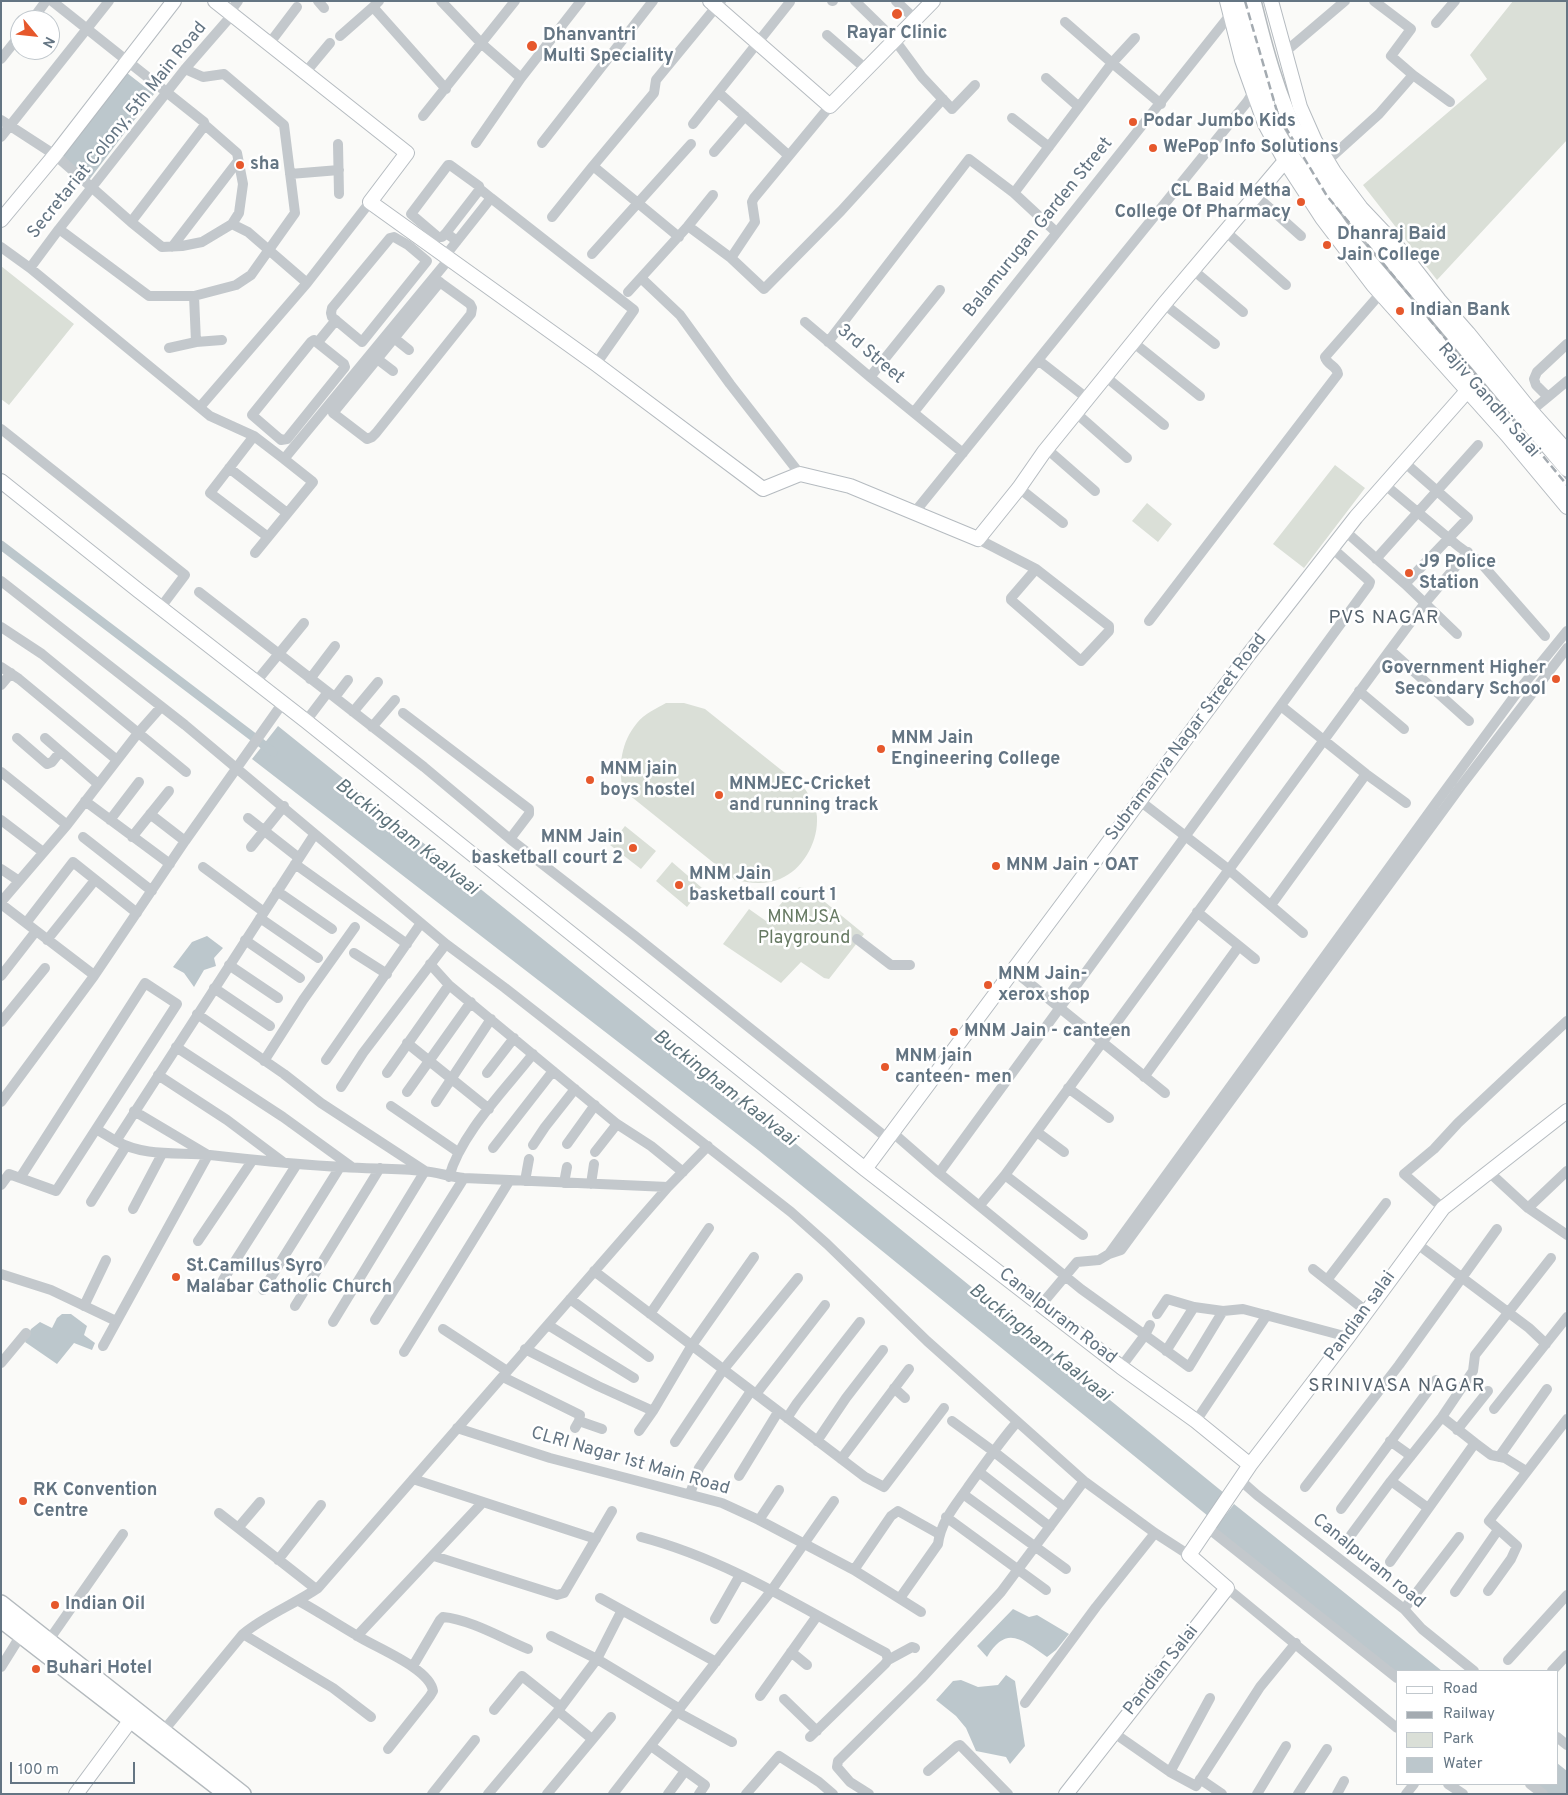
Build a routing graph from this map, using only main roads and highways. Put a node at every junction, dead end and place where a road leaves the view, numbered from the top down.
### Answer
1 (1238, 1) edge
2 (1253, 1) edge
3 (1567, 468) edge
4 (1567, 492) edge
5 (1, 1603) edge
6 (1, 1620) edge
7 (160, 1735) junction
8 (226, 1794) edge
9 (244, 1794) edge

1 - 4 main road, Rajiv Gandhi Salai
2 - 3 main road, Rajiv Gandhi Salai
5 - 7 main road
6 - 7 main road
7 - 8 main road
7 - 9 main road

